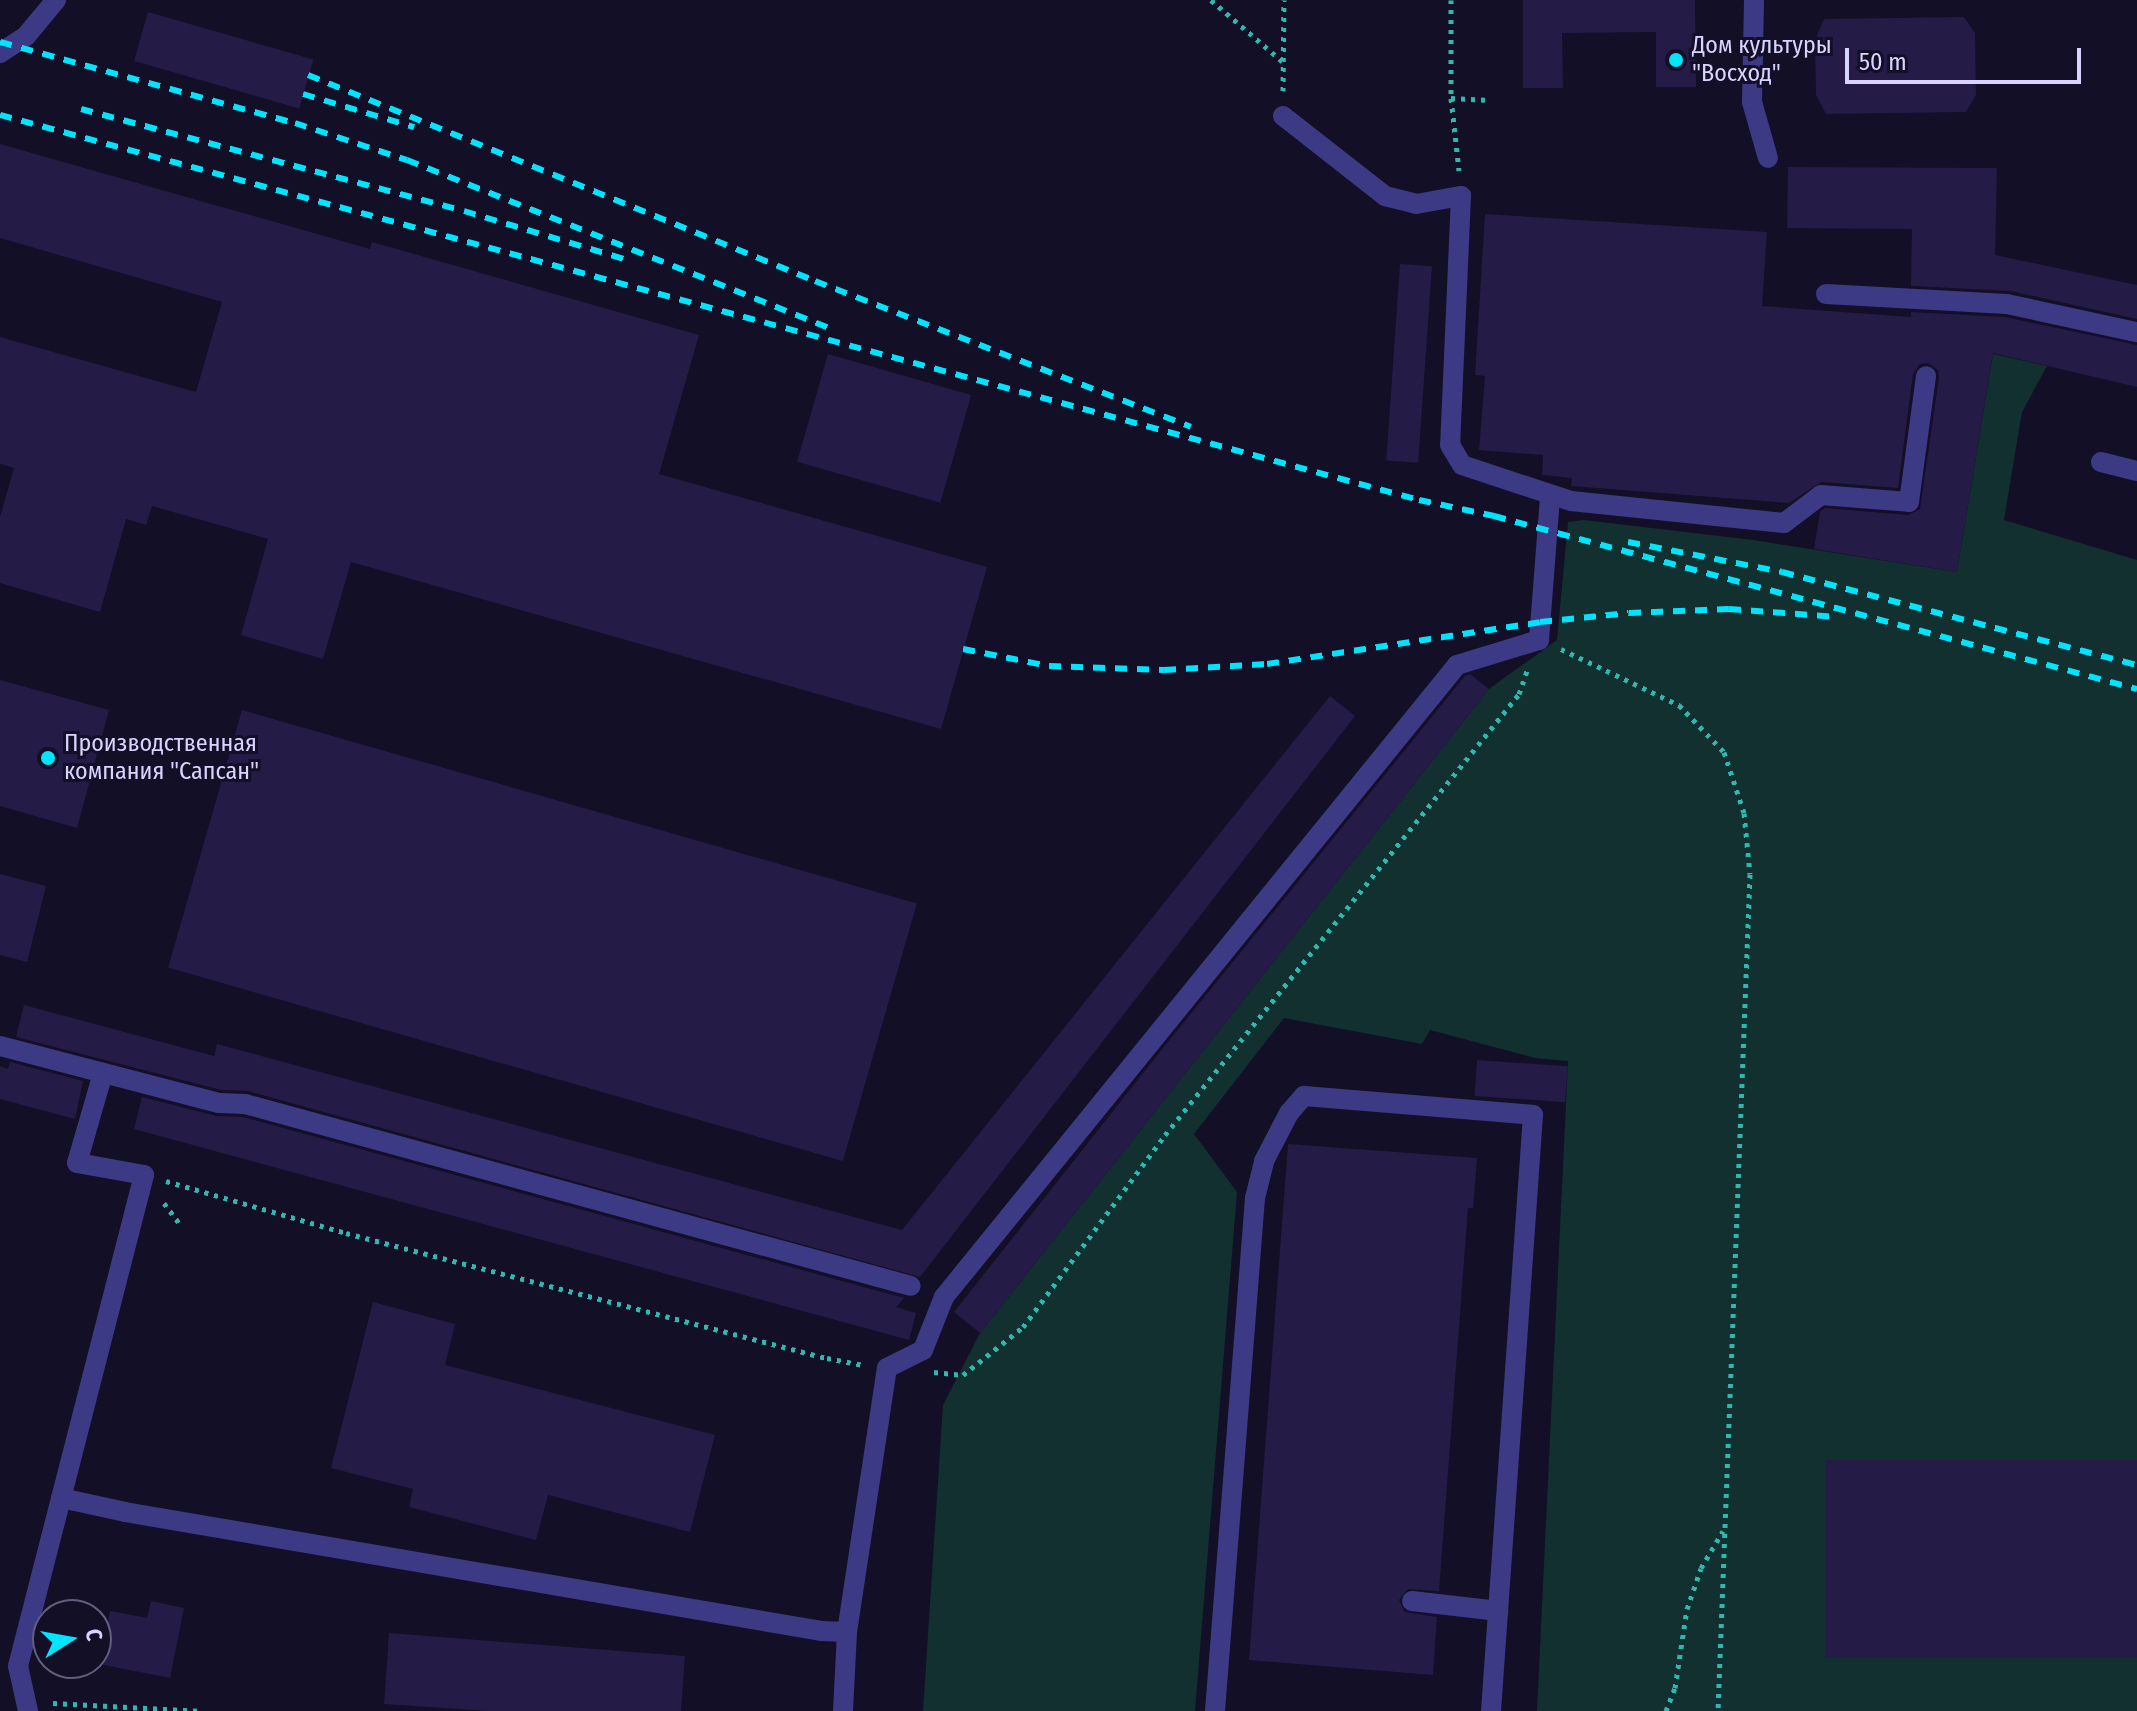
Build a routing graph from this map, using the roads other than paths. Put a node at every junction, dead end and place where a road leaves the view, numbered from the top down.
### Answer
1 (56, 0) edge
2 (1754, 0) edge
3 (0, 53) edge
4 (1283, 116) road end
5 (1768, 158) dead end
6 (1826, 294) dead end
7 (2137, 332) edge
8 (1926, 376) dead end
9 (2101, 462) dead end
10 (2137, 471) edge
11 (1550, 497) junction
12 (0, 1046) edge
13 (103, 1073) junction
14 (911, 1286) dead end
15 (61, 1498) junction
16 (1412, 1601) dead end
17 (1498, 1611) junction
18 (847, 1632) junction
19 (9, 1663) edge
20 (27, 1706) edge
21 (843, 1711) edge
22 (1215, 1711) edge
23 (1491, 1711) edge

1 - 3 lane
2 - 5 lane
4 - 11 lane
6 - 7 lane
8 - 11 lane
9 - 10 lane
11 - 18 lane
12 - 13 lane
13 - 14 lane
13 - 15 lane
15 - 18 lane
15 - 19 lane
16 - 17 lane
17 - 22 lane
17 - 23 lane
18 - 21 lane
19 - 20 lane

